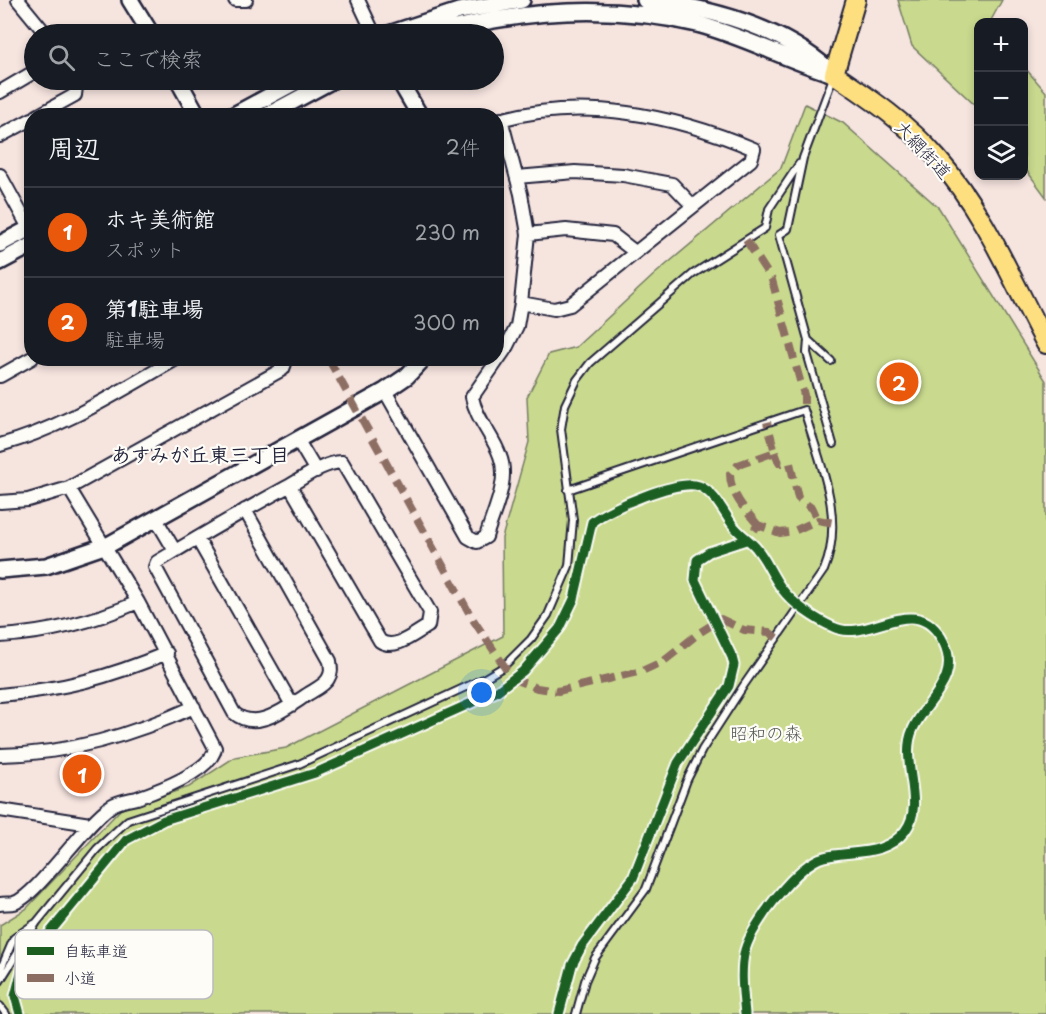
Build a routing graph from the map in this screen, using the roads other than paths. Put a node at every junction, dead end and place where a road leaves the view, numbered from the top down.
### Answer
1 (18, 0) edge
2 (130, 0) edge
3 (235, 0) edge
4 (246, 0) edge
5 (358, 0) edge
6 (522, 0) edge
7 (645, 0) edge
8 (856, 0) edge
9 (38, 24) edge
10 (145, 24) edge
11 (369, 24) edge
12 (419, 24) edge
13 (476, 24) edge
14 (834, 75) junction
15 (24, 78) edge
16 (76, 90) edge
17 (184, 90) edge
18 (280, 90) edge
19 (314, 90) edge
20 (405, 90) edge
21 (0, 92) edge
22 (51, 108) edge
23 (194, 108) edge
24 (247, 108) edge
25 (281, 108) edge
26 (415, 108) edge
27 (504, 119) edge
28 (24, 122) edge
29 (0, 136) edge
30 (504, 136) edge
31 (803, 158) junction
32 (0, 175) edge
33 (517, 177) junction
34 (693, 206) junction
35 (24, 217) edge
36 (765, 228) junction
37 (24, 230) edge
38 (528, 234) junction
39 (779, 235) junction
40 (0, 244) edge
41 (24, 249) edge
42 (635, 252) junction
43 (0, 262) edge
44 (521, 303) junction
45 (808, 340) junction
46 (1046, 344) edge
47 (504, 351) edge
48 (831, 361) dead end
49 (24, 362) edge
50 (164, 366) edge
51 (285, 366) edge
52 (416, 366) edge
53 (494, 366) edge
54 (0, 376) edge
55 (385, 391) junction
56 (297, 439) junction
57 (833, 444) dead end
58 (0, 446) edge
59 (316, 471) junction
60 (290, 486) junction
61 (69, 488) junction
62 (568, 490) junction
63 (0, 502) edge
64 (245, 510) junction
65 (156, 519) junction
66 (197, 538) junction
67 (103, 547) junction
68 (175, 551) junction
69 (0, 570) edge
70 (138, 602) junction
71 (0, 636) edge
72 (167, 653) junction
73 (0, 695) edge
74 (292, 705) junction
75 (194, 707) junction
76 (0, 755) edge
77 (0, 810) edge
78 (90, 824) junction
79 (0, 904) edge
80 (37, 922) junction
81 (26, 930) edge
82 (32, 930) edge
83 (15, 937) edge
84 (15, 957) edge
85 (0, 971) edge
86 (0, 981) edge
87 (0, 1006) edge
88 (6, 1014) edge
89 (576, 1014) edge

1 - 9 street
2 - 10 street
3 - 4 street
5 - 11 street
6 - 12 street
7 - 14 street
8 - 14 main road
13 - 14 street
14 - 31 lane
14 - 46 main road, 大網街道
15 - 21 street
16 - 22 street
17 - 23 street
18 - 24 street
19 - 25 street
20 - 26 street
27 - 34 street
28 - 29 street
30 - 33 street
31 - 36 lane
31 - 39 lane
32 - 35 street
33 - 34 street
33 - 38 street
34 - 42 street
36 - 39 lane
36 - 62 lane
37 - 40 street
38 - 42 street
38 - 44 street
39 - 45 lane
41 - 43 street
42 - 44 street
44 - 47 street
45 - 48 lane
45 - 57 lane
49 - 54 street
50 - 58 street
51 - 61 street
52 - 55 street
53 - 55 street
55 - 56 street
56 - 59 street
56 - 65 street
59 - 60 street
59 - 60 street
60 - 64 street
61 - 63 street
61 - 67 street
62 - 80 lane
62 - 89 lane
64 - 66 street
64 - 74 street
65 - 67 street
65 - 68 street
66 - 68 street
66 - 74 street
67 - 69 street
67 - 70 street
68 - 74 street
70 - 71 street
70 - 72 street
72 - 73 street
72 - 75 street
75 - 76 street
75 - 78 street
77 - 78 street
78 - 79 street
80 - 81 lane
80 - 82 lane
83 - 85 lane
84 - 86 lane
87 - 88 lane

